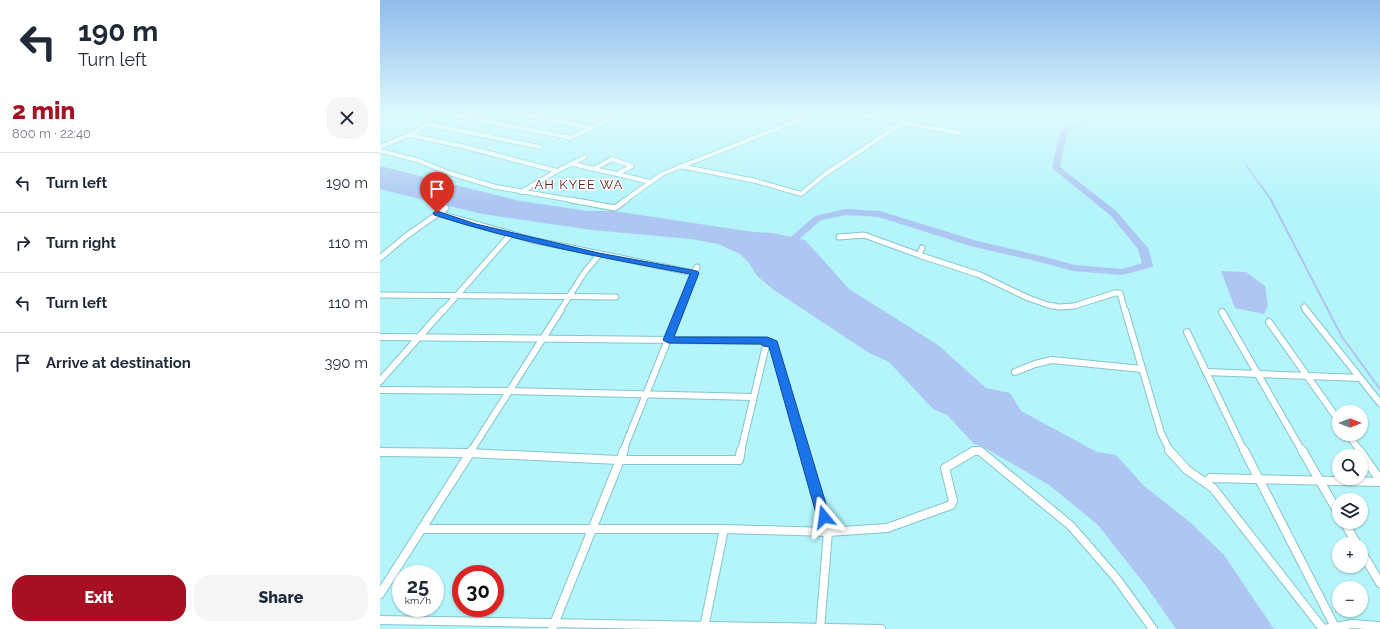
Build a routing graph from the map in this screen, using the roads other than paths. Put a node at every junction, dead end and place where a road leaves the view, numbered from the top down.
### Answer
1 (453, 144) edge
2 (528, 144) edge
3 (736, 144) edge
4 (871, 144) edge
5 (540, 147) dead end
6 (380, 151) edge
7 (585, 157) dead end
8 (573, 164) junction
9 (680, 166) junction
10 (594, 169) junction
11 (557, 171) junction
12 (617, 174) junction
13 (650, 182) junction
14 (520, 192) junction
15 (446, 208) dead end
16 (437, 213) junction
17 (511, 234) junction
18 (839, 237) dead end
19 (922, 248) dead end
20 (599, 255) junction
21 (919, 255) junction
22 (380, 258) edge
23 (380, 295) edge
24 (455, 296) junction
25 (569, 297) junction
26 (616, 297) dead end
27 (1304, 307) dead end
28 (1222, 312) dead end
29 (1269, 322) dead end
30 (1187, 332) dead end
31 (380, 338) edge
32 (418, 338) junction
33 (542, 339) junction
34 (668, 340) junction
35 (766, 344) junction
36 (1142, 369) junction
37 (1015, 372) dead end
38 (1206, 372) junction
39 (1256, 374) junction
40 (1308, 376) junction
41 (1360, 378) junction
42 (380, 381) edge
43 (380, 390) edge
44 (509, 391) junction
45 (645, 394) junction
46 (753, 397) junction
47 (1380, 403) edge
48 (1332, 411) edge
49 (1353, 441) edge
50 (380, 452) edge
51 (469, 454) junction
52 (619, 460) junction
53 (1258, 479) junction
54 (1319, 480) junction
55 (1380, 481) edge
56 (1206, 483) junction
57 (1332, 502) edge
58 (421, 529) junction
59 (592, 529) junction
60 (724, 529) junction
61 (828, 532) junction
62 (1368, 563) edge
63 (1380, 583) edge
64 (380, 594) edge
65 (380, 620) edge
66 (553, 626) edge
67 (1380, 626) edge
68 (704, 627) edge
69 (1335, 627) junction
70 (820, 628) edge
71 (881, 629) edge
72 (1153, 629) edge
73 (1324, 629) edge

1 - 11 street
2 - 5 street
3 - 9 street
4 - 9 street
6 - 14 street
7 - 8 street
8 - 10 street
8 - 11 street
9 - 13 street
10 - 12 street
10 - 12 street
11 - 14 street
12 - 13 street
13 - 14 street
15 - 16 street
16 - 17 street
16 - 22 street
17 - 20 street
17 - 24 street
18 - 21 street
19 - 21 street
20 - 25 street
20 - 34 street
21 - 36 street
23 - 24 street
24 - 25 street
24 - 32 street
25 - 26 street
25 - 33 street
27 - 41 street
28 - 39 street
29 - 40 street
30 - 38 street
31 - 32 street
32 - 33 street
32 - 42 street
33 - 34 street
33 - 44 street
34 - 35 street
34 - 45 street
35 - 46 street
35 - 61 street
36 - 37 street
36 - 56 street
38 - 39 street
38 - 53 street
39 - 40 street
39 - 54 street
40 - 41 street
40 - 48 street
41 - 47 street
43 - 44 street
44 - 45 street
44 - 51 street
45 - 46 street
45 - 52 street
46 - 52 street
49 - 55 street
50 - 51 street
51 - 52 street
51 - 58 street
52 - 59 street
53 - 54 street
53 - 56 street
53 - 69 street
54 - 55 street
54 - 57 street
56 - 73 street
58 - 59 street
58 - 64 street
59 - 60 street
59 - 66 street
60 - 61 street
60 - 68 street
61 - 70 street
61 - 72 street
62 - 63 street
65 - 66 street
66 - 68 street
67 - 69 street
68 - 70 street
69 - 73 street
70 - 71 street

